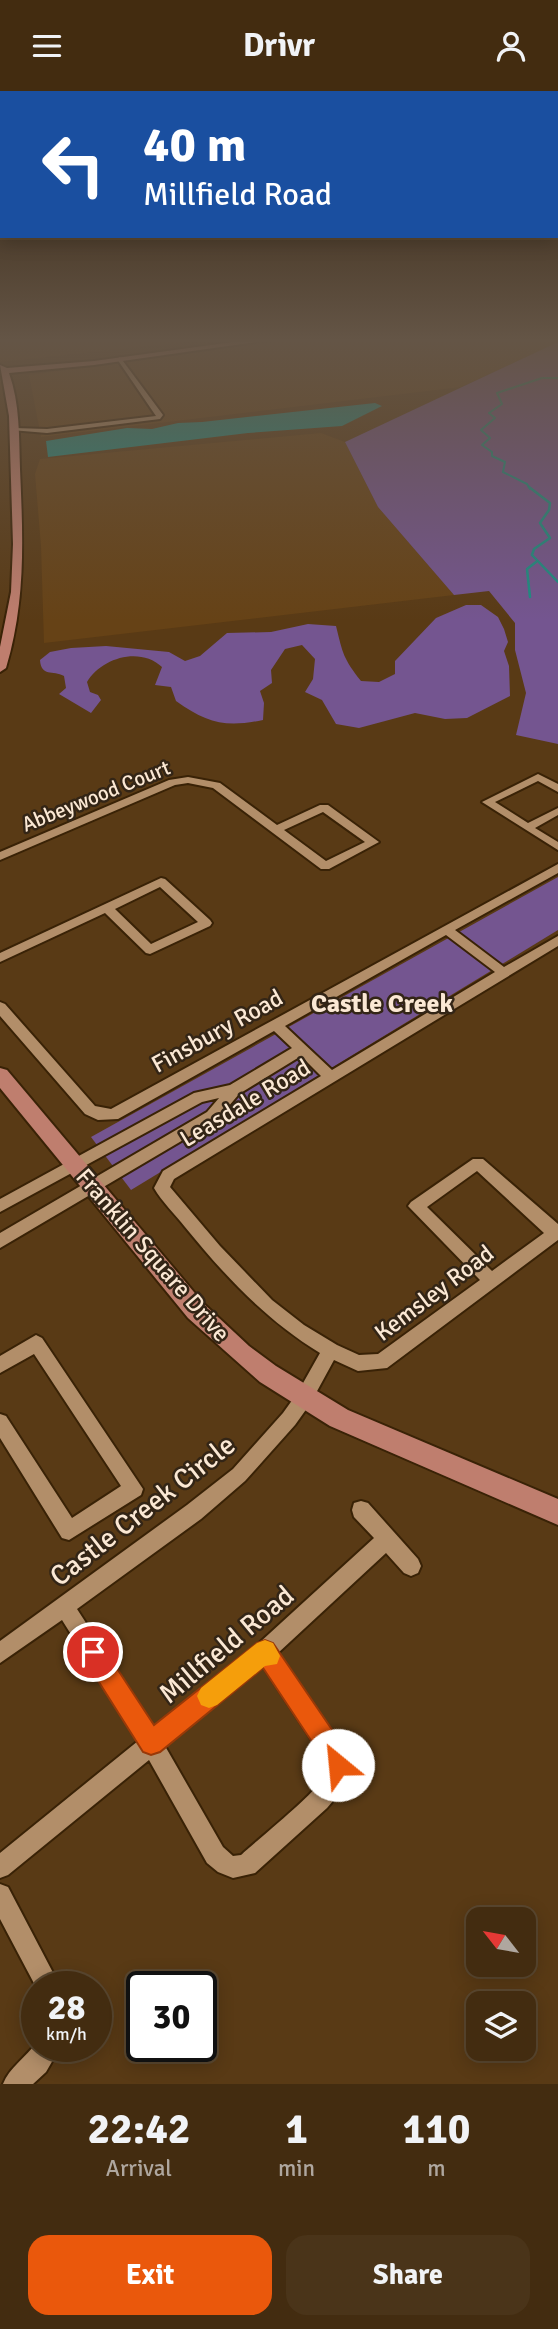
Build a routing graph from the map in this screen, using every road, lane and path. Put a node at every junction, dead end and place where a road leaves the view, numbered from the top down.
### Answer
1 (14, 435) edge
2 (0, 668) edge
3 (558, 789) edge
4 (558, 811) edge
5 (528, 827) junction
6 (278, 829) junction
7 (558, 847) edge
8 (0, 856) edge
9 (558, 868) edge
10 (107, 908) junction
11 (447, 930) junction
12 (558, 940) edge
13 (0, 958) edge
14 (504, 973) junction
15 (0, 1007) edge
16 (276, 1025) junction
17 (302, 1049) junction
18 (0, 1075) edge
19 (331, 1077) junction
20 (234, 1090) junction
21 (74, 1164) junction
22 (93, 1187) junction
23 (0, 1206) edge
24 (557, 1232) edge
25 (0, 1241) edge
26 (491, 1280) junction
27 (331, 1350) junction
28 (0, 1365) edge
29 (304, 1398) junction
30 (0, 1422) edge
31 (361, 1510) dead end
32 (558, 1512) edge
33 (387, 1539) junction
34 (411, 1566) dead end
35 (64, 1606) junction
36 (265, 1651) junction
37 (0, 1653) edge
38 (151, 1743) junction
39 (0, 1867) edge
40 (0, 1895) edge
41 (40, 1971) edge
42 (38, 2062) edge
43 (15, 2084) edge

1 - 2 street
3 - 5 street
4 - 5 street
5 - 7 street
6 - 6 street, Abbeywood Court
6 - 8 street, Abbeywood Court
9 - 11 street, Finsbury Road
10 - 10 street
10 - 13 street
11 - 14 street
11 - 16 street, Finsbury Road
12 - 14 street, Leasdale Road
14 - 19 street, Leasdale Road
15 - 16 street, Finsbury Road
16 - 17 street
17 - 19 street
17 - 20 street
18 - 21 street, Franklin Square Drive
19 - 27 street, Leasdale Road
20 - 21 street
20 - 22 street
21 - 22 street, Franklin Square Drive
21 - 23 street
22 - 25 street
22 - 29 street, Franklin Square Drive
24 - 26 street, Kemsley Road
24 - 26 street
26 - 27 street, Kemsley Road
27 - 29 street, Castle Creek Circle
28 - 30 street
29 - 32 street, Franklin Square Drive
29 - 35 street, Castle Creek Circle
31 - 33 street
33 - 34 street
33 - 36 street, Millfield Road
35 - 37 street, Castle Creek Circle
35 - 38 street
36 - 38 street, Millfield Road
36 - 38 street
38 - 39 street, Millfield Road
40 - 41 street
42 - 43 street

